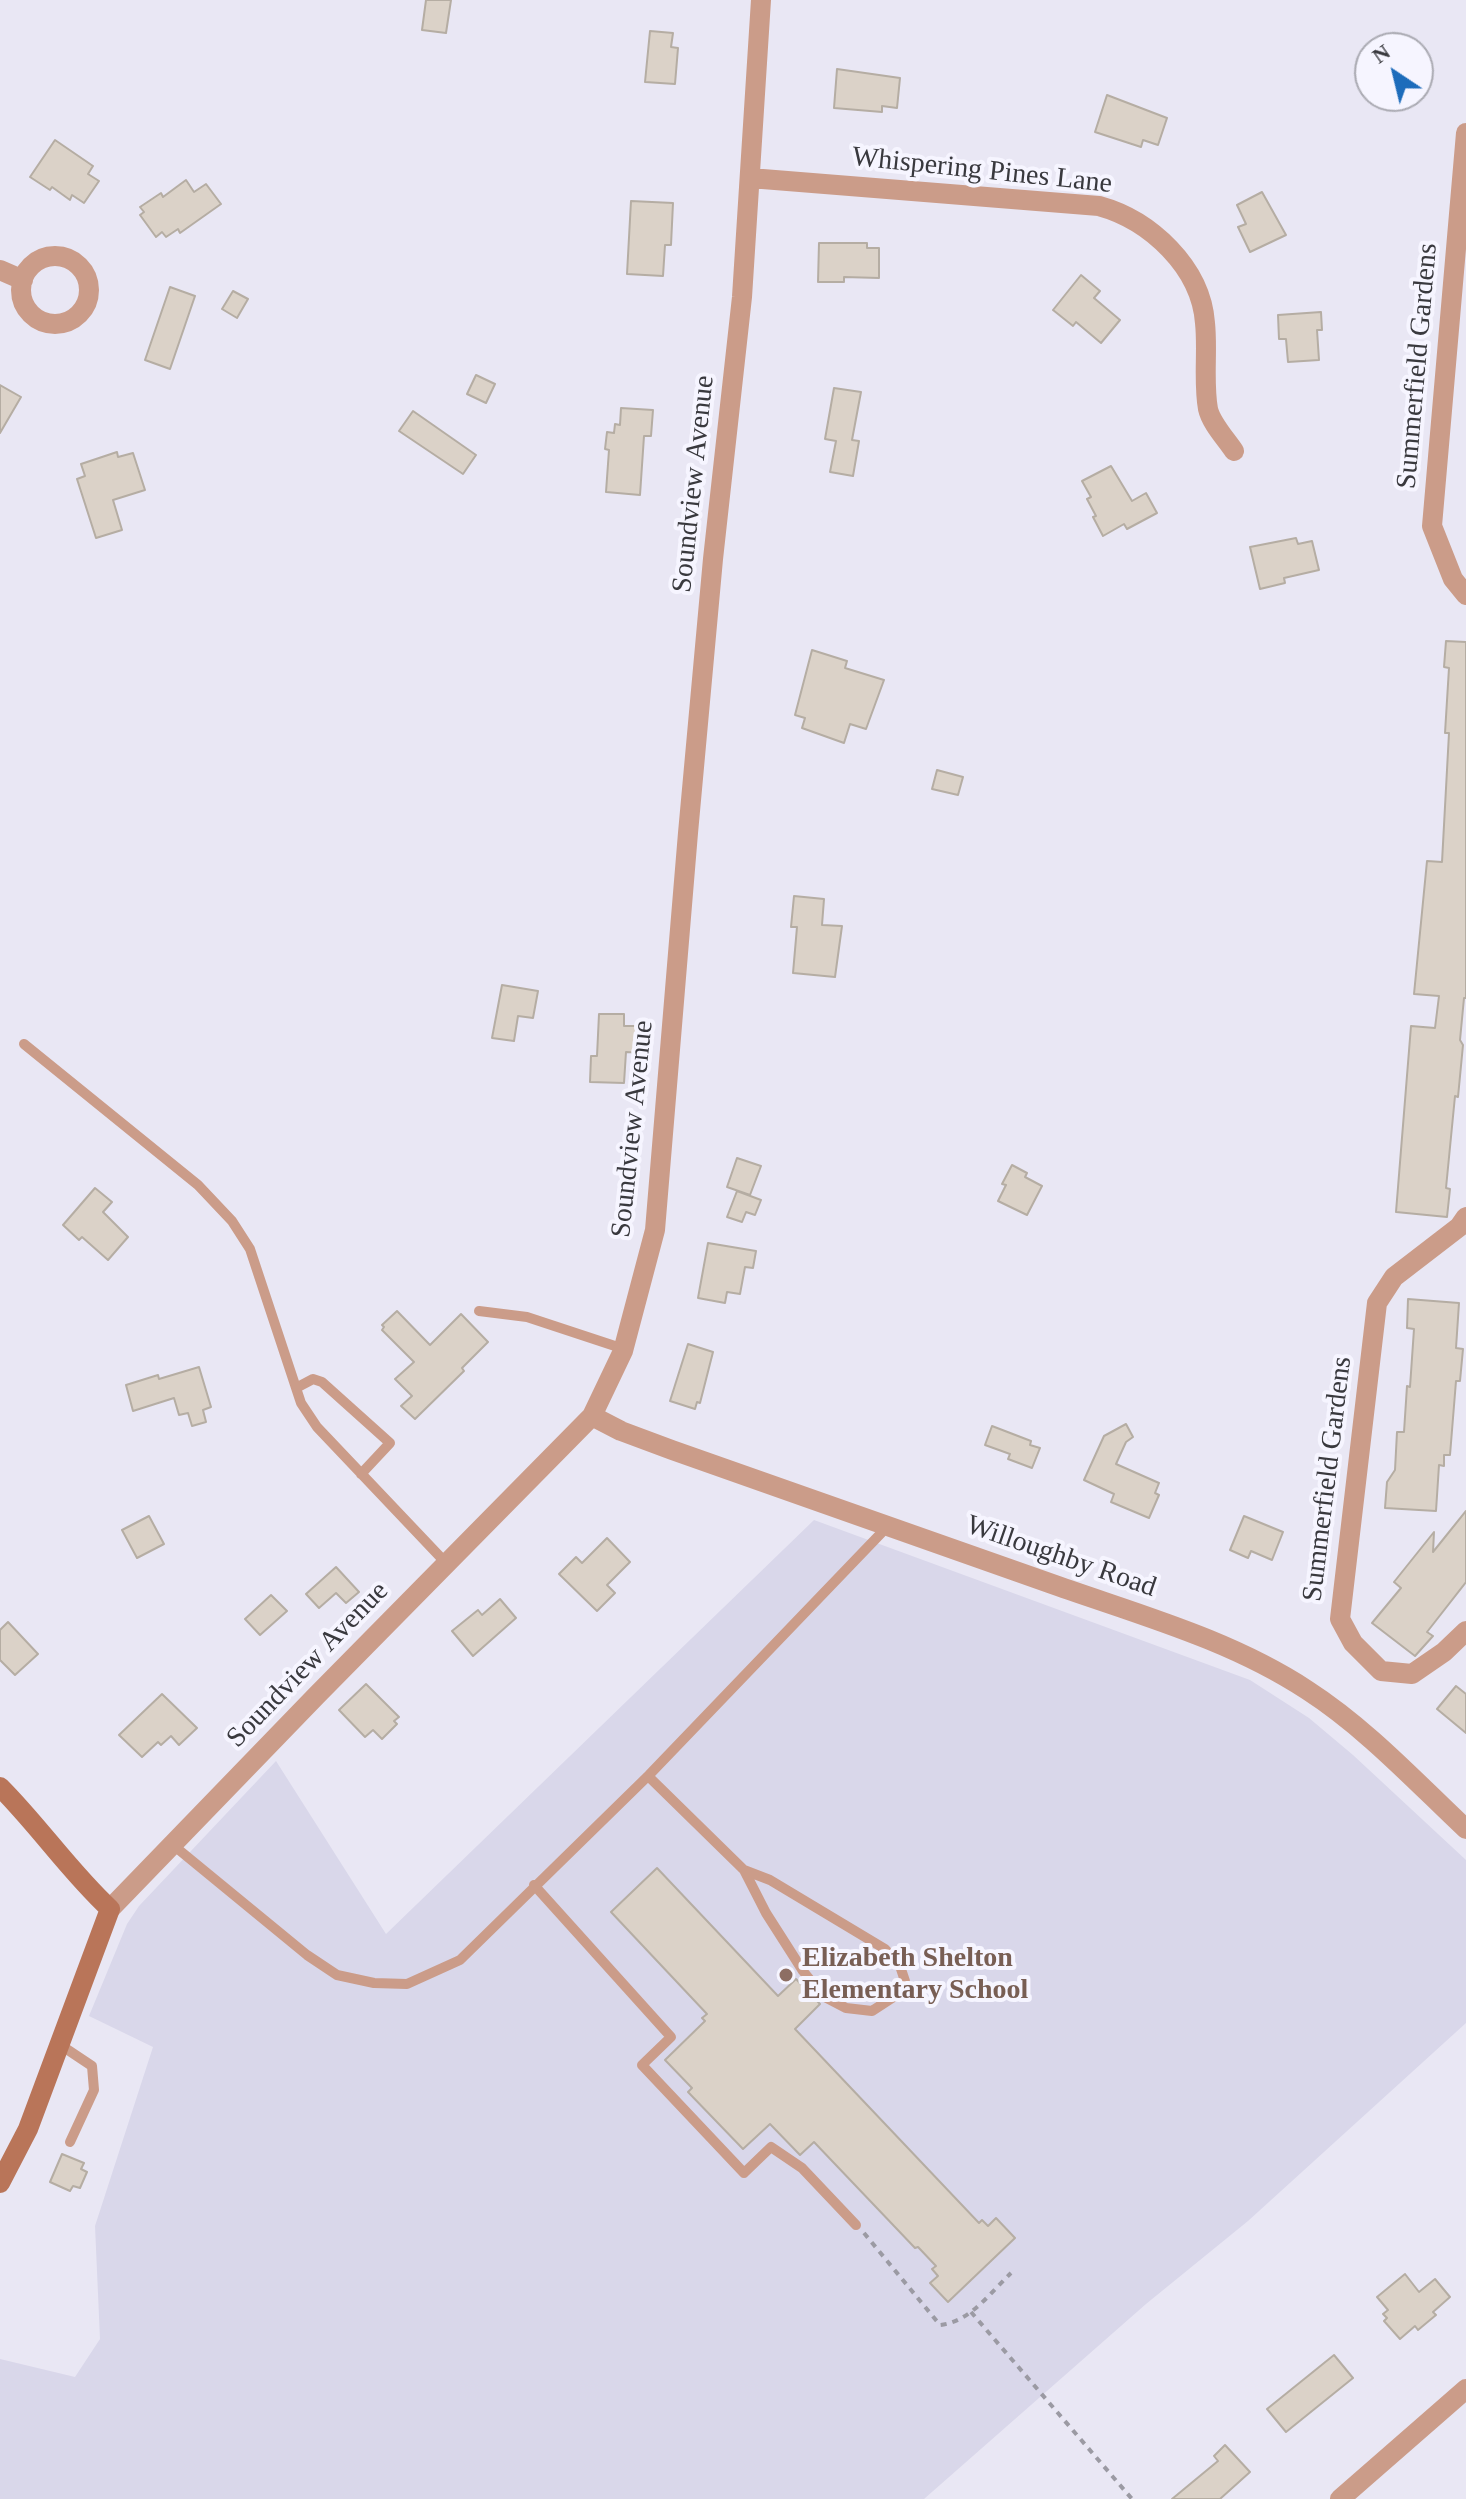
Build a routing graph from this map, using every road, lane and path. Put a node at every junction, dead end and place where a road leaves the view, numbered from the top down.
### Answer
1 (761, 0) edge
2 (1466, 133) edge
3 (750, 178) junction
4 (0, 270) edge
5 (23, 280) dead end
6 (1234, 451) dead end
7 (1466, 595) edge
8 (24, 1044) dead end
9 (1466, 1217) edge
10 (479, 1311) dead end
11 (624, 1349) junction
12 (296, 1388) junction
13 (592, 1416) junction
14 (361, 1474) junction
15 (888, 1526) junction
16 (446, 1563) junction
17 (1466, 1631) edge
18 (648, 1776) junction
19 (0, 1787) edge
20 (1466, 1829) edge
21 (173, 1845) junction
22 (744, 1870) junction
23 (534, 1885) junction
24 (110, 1909) junction
25 (59, 2044) junction
26 (70, 2142) dead end
27 (0, 2183) edge
28 (856, 2225) joint
29 (1011, 2273) dead end
30 (971, 2312) junction
31 (1466, 2389) edge
32 (1132, 2499) edge
33 (1340, 2499) edge

1 - 3 street, Soundview Avenue
2 - 7 street, Summerfield Gardens
3 - 6 street, Whispering Pines Lane
3 - 11 street, Soundview Avenue
4 - 5 street
8 - 12 lane
9 - 17 street, Summerfield Gardens
10 - 11 lane
11 - 13 street, Soundview Avenue
12 - 14 lane
12 - 14 lane
13 - 15 street, Willoughby Road
13 - 16 street, Soundview Avenue
14 - 16 lane
15 - 18 lane
15 - 20 street, Willoughby Road
16 - 21 street, Soundview Avenue
18 - 22 lane
18 - 23 lane
19 - 24 main road
21 - 23 lane
21 - 24 street, Soundview Avenue
22 - 22 lane
23 - 28 lane
24 - 25 main road, Soundview Avenue
25 - 26 lane
25 - 27 main road, Soundview Avenue
28 - 30 path
29 - 30 path
30 - 32 path
31 - 33 street

